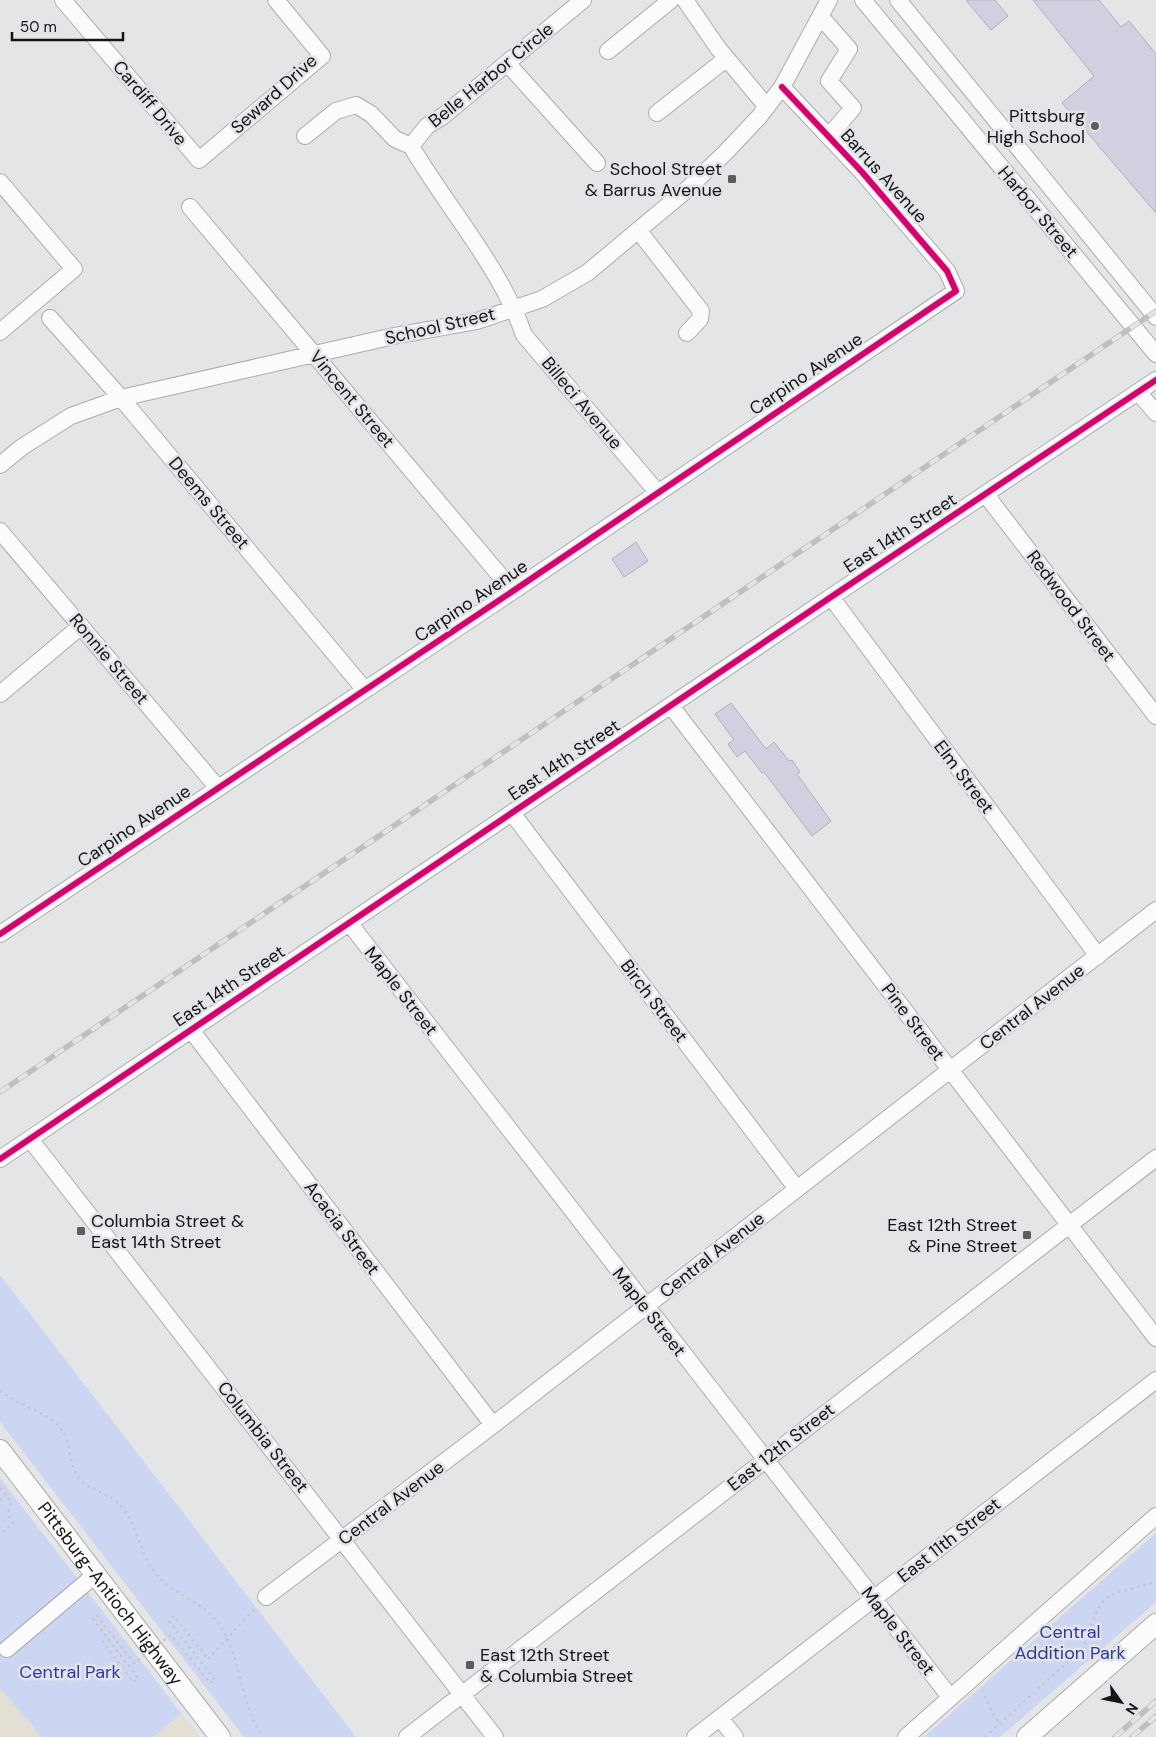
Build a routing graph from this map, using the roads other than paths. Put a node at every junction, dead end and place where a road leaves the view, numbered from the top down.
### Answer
1 (63, 0) edge
2 (276, 0) edge
3 (583, 0) edge
4 (671, 0) edge
5 (685, 0) edge
6 (829, 0) edge
7 (863, 0) edge
8 (898, 0) edge
9 (820, 16) junction
10 (608, 51) dead end
11 (726, 59) junction
12 (508, 64) junction
13 (782, 86) junction
14 (767, 107) junction
15 (658, 113) dead end
16 (305, 136) dead end
17 (828, 136) junction
18 (411, 146) junction
19 (199, 160) joint
20 (597, 163) dead end
21 (0, 182) edge
22 (190, 207) dead end
23 (638, 230) junction
24 (956, 291) joint
25 (514, 308) junction
26 (1156, 317) edge
27 (50, 318) dead end
28 (0, 332) edge
29 (687, 333) dead end
30 (315, 354) junction
31 (1156, 354) edge
32 (1147, 387) edge
33 (121, 398) junction
34 (1156, 413) edge
35 (0, 465) edge
36 (658, 493) junction
37 (986, 495) junction
38 (0, 531) edge
39 (513, 591) junction
40 (831, 597) junction
41 (80, 626) junction
42 (365, 690) junction
43 (0, 694) edge
44 (671, 706) junction
45 (1156, 716) edge
46 (218, 788) junction
47 (512, 813) junction
48 (1156, 910) edge
49 (350, 924) junction
50 (0, 934) edge
51 (1098, 956) junction
52 (191, 1030) junction
53 (950, 1070) junction
54 (30, 1139) junction
55 (1156, 1158) edge
56 (0, 1159) edge
57 (797, 1189) junction
58 (1068, 1227) junction
59 (645, 1307) junction
60 (1156, 1338) edge
61 (1156, 1380) edge
62 (493, 1425) junction
63 (0, 1450) edge
64 (764, 1460) junction
65 (1156, 1516) edge
66 (343, 1540) junction
67 (95, 1575) junction
68 (266, 1597) road end
69 (872, 1599) junction
70 (1156, 1624) edge
71 (7, 1650) dead end
72 (462, 1695) junction
73 (950, 1698) junction
74 (720, 1718) junction
75 (220, 1737) edge
76 (407, 1737) edge
77 (495, 1737) edge
78 (694, 1737) edge
79 (735, 1737) edge
80 (906, 1737) edge
81 (1027, 1737) edge

1 - 19 street, Cardiff Drive
2 - 19 street, Seward Drive
3 - 12 street, Belle Harbor Circle
4 - 10 street
5 - 11 street
6 - 9 street, School Street
7 - 31 street, Harbor Street
8 - 26 street, Harbor Street
9 - 13 street, School Street
9 - 17 street
11 - 14 street
11 - 15 street
12 - 18 street, Belle Harbor Circle
12 - 20 street
13 - 14 street, School Street
13 - 17 street, Barrus Avenue
14 - 23 street, School Street
16 - 18 street
17 - 24 street, Barrus Avenue
18 - 25 street
21 - 28 street
22 - 30 street, Vincent Street
23 - 25 street, School Street
23 - 29 street
24 - 36 street, Carpino Avenue
25 - 30 street, School Street
25 - 36 street, Billeci Avenue
27 - 33 street, Deems Street
30 - 33 street, School Street
30 - 39 street, Vincent Street
32 - 34 street
32 - 37 street, East 14th Street
33 - 35 street, School Street
33 - 42 street, Deems Street
36 - 39 street, Carpino Avenue
37 - 40 street, East 14th Street
37 - 45 street, Redwood Street
38 - 41 street, Ronnie Street
39 - 42 street, Carpino Avenue
40 - 44 street, East 14th Street
40 - 51 street, Elm Street
41 - 43 street
41 - 46 street, Ronnie Street
42 - 46 street, Carpino Avenue
44 - 47 street, East 14th Street
44 - 53 street, Pine Street
46 - 50 street, Carpino Avenue
47 - 49 street, East 14th Street
47 - 57 street, Birch Street
48 - 51 street, Central Avenue
49 - 52 street, East 14th Street
49 - 59 street, Maple Street
51 - 53 street, Central Avenue
52 - 54 street, East 14th Street
52 - 62 street, Acacia Street
53 - 57 street, Central Avenue
53 - 58 street, Pine Street
54 - 56 street, East 14th Street
54 - 66 street, Columbia Street
55 - 58 street, East 12th Street
57 - 59 street, Central Avenue
58 - 60 street, Pine Street
58 - 64 street, East 12th Street
59 - 62 street, Central Avenue
59 - 64 street, Maple Street
61 - 69 street, East 11th Street
62 - 66 street, Central Avenue
63 - 67 main road, Pittsburg-Antioch Highway
64 - 69 street, Maple Street
64 - 72 street, East 12th Street
65 - 73 street
66 - 68 street, Central Avenue
66 - 72 street, Columbia Street
67 - 71 street
67 - 75 main road, Pittsburg-Antioch Highway
69 - 73 street, Maple Street
69 - 74 street, East 11th Street
70 - 81 main road
72 - 76 street, East 12th Street
72 - 77 street, Columbia Street
73 - 80 street
74 - 78 street, East 11th Street
74 - 79 street

